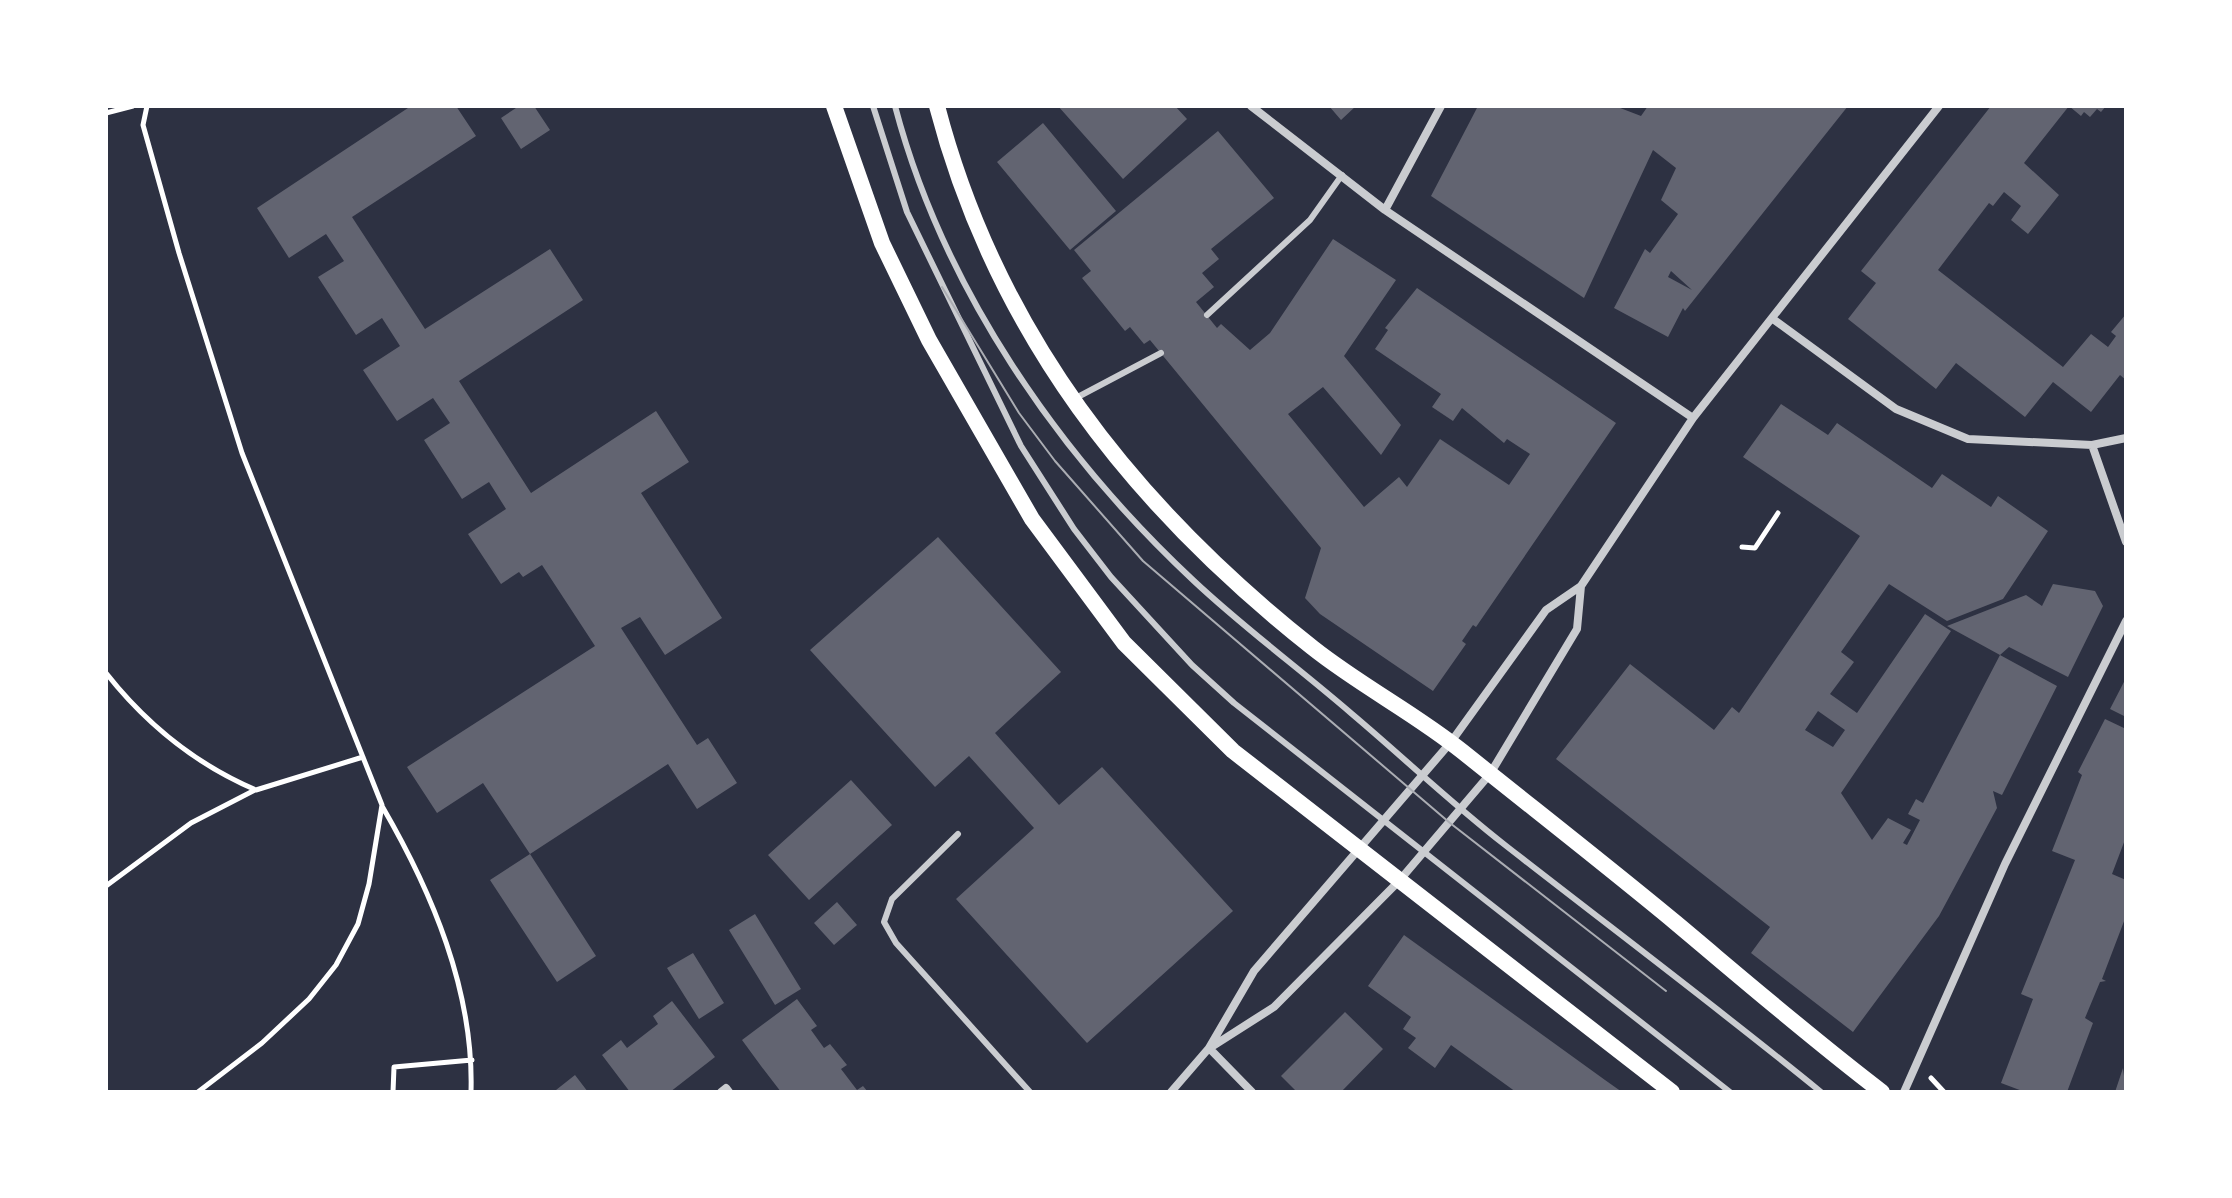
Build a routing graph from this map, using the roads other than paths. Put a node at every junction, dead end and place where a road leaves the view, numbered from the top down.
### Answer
1 (834, 106) edge
2 (873, 106) edge
3 (895, 106) edge
4 (937, 106) edge
5 (1251, 106) edge
6 (1441, 106) edge
7 (1939, 106) edge
8 (1342, 175) junction
9 (1385, 210) junction
10 (1207, 315) dead end
11 (1773, 319) junction
12 (1161, 353) dead end
13 (1074, 399) junction
14 (1693, 418) junction
15 (2126, 438) edge
16 (2092, 445) junction
17 (2126, 542) edge
18 (1581, 586) junction
19 (2126, 621) edge
20 (1451, 742) junction
21 (1490, 774) junction
22 (1424, 775) junction
23 (1462, 808) junction
24 (1386, 819) junction
25 (958, 834) dead end
26 (1358, 850) junction
27 (1425, 852) junction
28 (1399, 881) junction
29 (1209, 1048) junction
30 (721, 1092) edge
31 (729, 1092) edge
32 (1030, 1092) edge
33 (1171, 1092) edge
34 (1252, 1092) edge
35 (1672, 1092) edge
36 (1730, 1092) edge
37 (1821, 1092) edge
38 (1882, 1092) edge
39 (1904, 1092) edge

1 - 26 main road
2 - 24 lane
3 - 22 lane
4 - 13 main road
5 - 8 street
6 - 9 street
7 - 11 street
8 - 9 street
8 - 10 lane
9 - 14 street
11 - 14 street
11 - 16 street
12 - 13 lane
13 - 20 main road
14 - 18 street
15 - 16 street
16 - 17 street
18 - 20 street
18 - 21 street
19 - 39 street
20 - 21 main road
20 - 22 street
21 - 23 street
21 - 38 main road
22 - 23 lane
22 - 24 street
23 - 27 street
23 - 37 lane
24 - 26 street
24 - 27 lane
25 - 32 lane
26 - 28 main road
26 - 29 street
27 - 28 street
27 - 36 lane
28 - 29 street
28 - 35 main road
29 - 33 street
29 - 34 street
30 - 31 street

